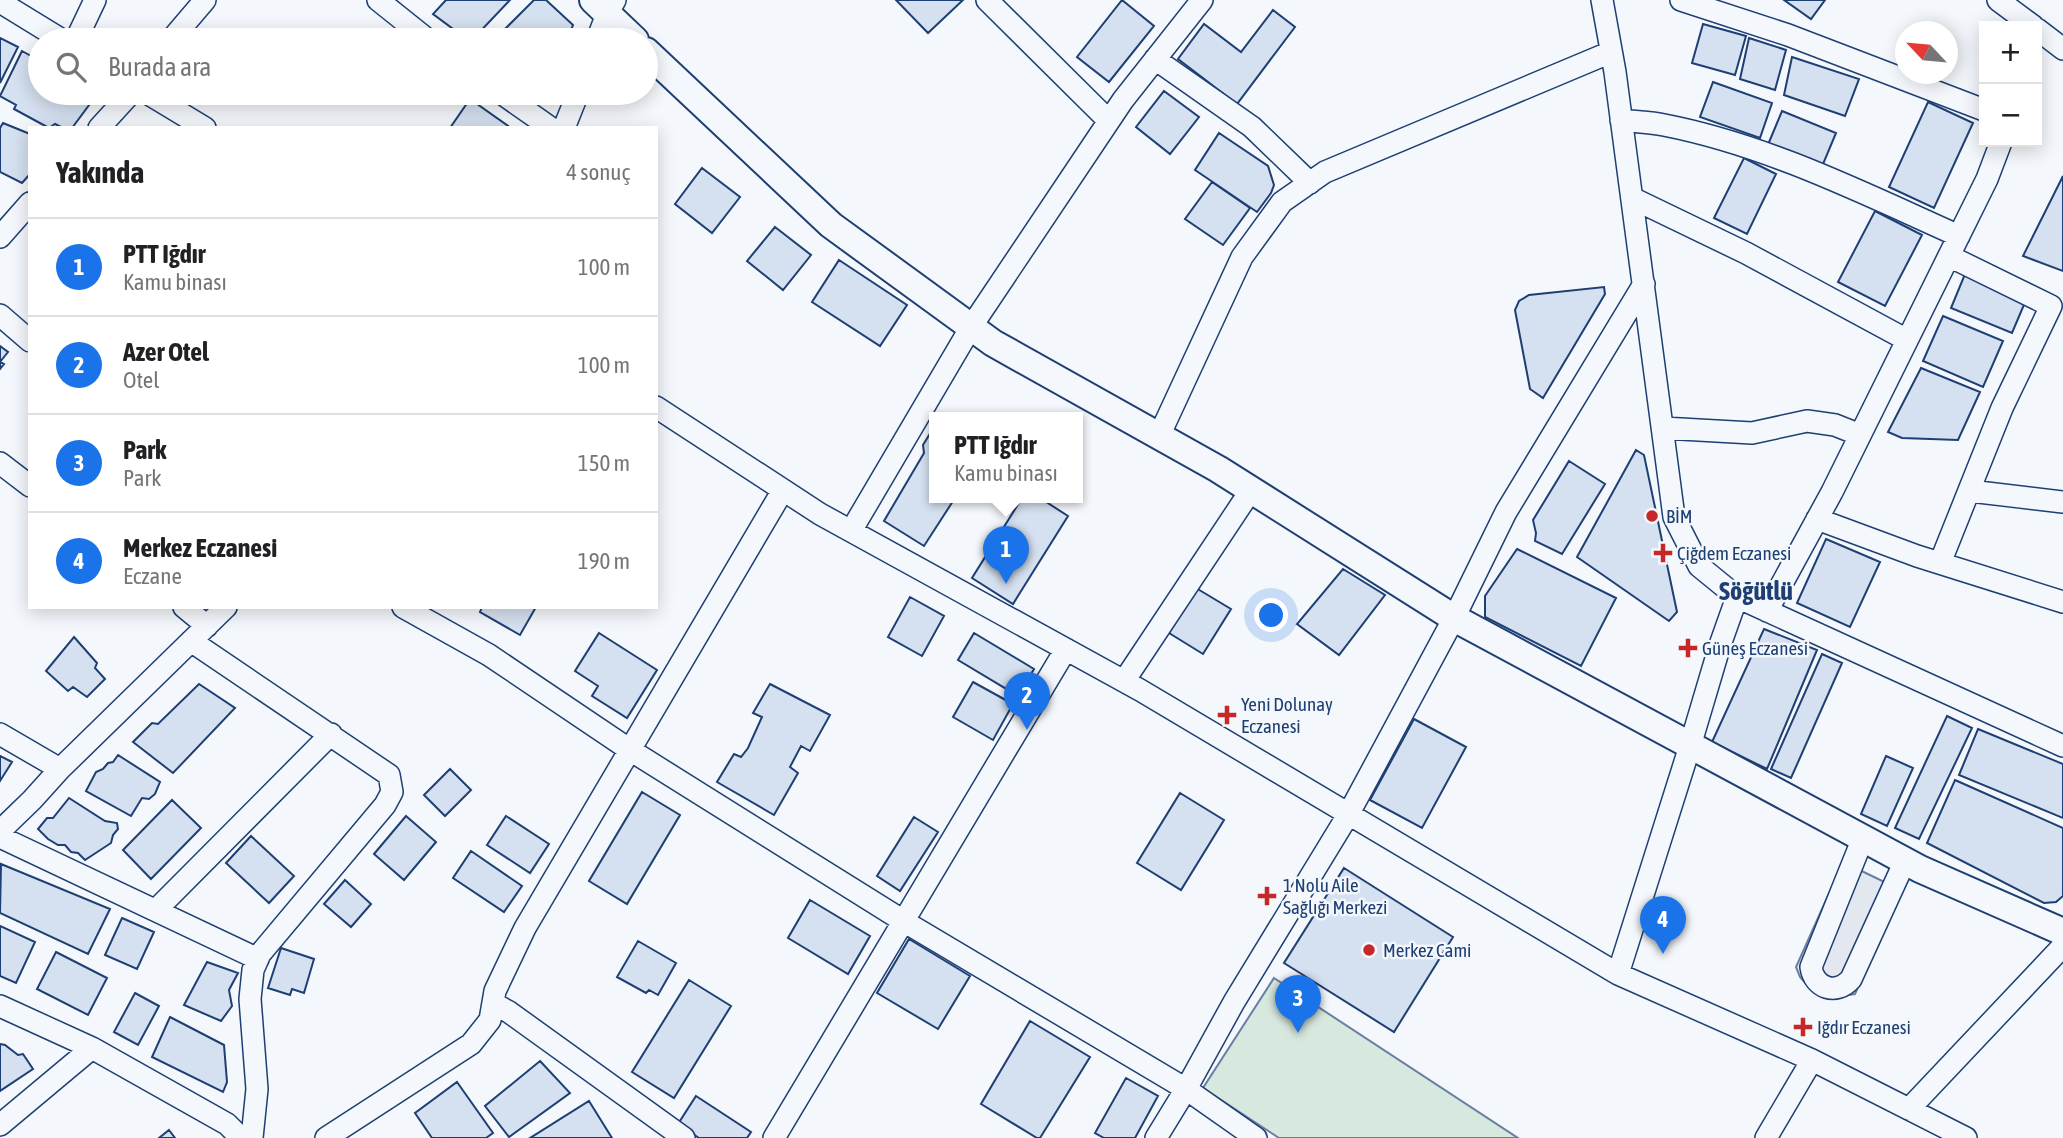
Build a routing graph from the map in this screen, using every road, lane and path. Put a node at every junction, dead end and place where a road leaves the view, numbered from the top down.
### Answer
1 (95, 0) edge
2 (205, 0) edge
3 (378, 0) edge
4 (987, 0) edge
5 (1202, 0) edge
6 (1602, 0) edge
7 (1681, 0) edge
8 (1998, 0) edge
9 (0, 2) edge
10 (605, 5) edge
11 (2021, 21) edge
12 (42, 28) edge
13 (82, 28) edge
14 (181, 28) edge
15 (413, 28) edge
16 (600, 28) edge
17 (625, 28) edge
18 (2042, 38) edge
19 (2063, 49) edge
20 (1611, 52) junction
21 (1155, 59) junction
22 (658, 62) edge
23 (120, 105) edge
24 (167, 105) edge
25 (518, 105) edge
26 (573, 105) edge
27 (1979, 108) edge
28 (1621, 120) junction
29 (1109, 121) junction
30 (101, 126) edge
31 (202, 126) edge
32 (548, 126) edge
33 (565, 126) edge
34 (1999, 147) edge
35 (1310, 183) junction
36 (1632, 198) junction
37 (21, 208) edge
38 (1959, 236) junction
39 (0, 237) edge
40 (1949, 256) junction
41 (1644, 284) junction
42 (0, 315) edge
43 (971, 327) junction
44 (28, 339) edge
45 (1907, 340) junction
46 (658, 408) edge
47 (1663, 428) junction
48 (1860, 435) junction
49 (1158, 436) junction
50 (0, 463) edge
51 (28, 484) edge
52 (783, 490) junction
53 (1251, 491) junction
54 (1970, 491) junction
55 (2063, 502) edge
56 (1817, 519) junction
57 (851, 531) junction
58 (1940, 563) junction
59 (1738, 597) junction
60 (2063, 603) edge
61 (186, 609) edge
62 (224, 609) edge
63 (407, 609) edge
64 (1767, 611) junction
65 (1454, 618) junction
66 (207, 626) junction
67 (191, 641) junction
68 (1066, 649) junction
69 (1124, 681) junction
70 (0, 734) edge
71 (331, 734) junction
72 (1690, 746) junction
73 (2063, 746) edge
74 (630, 750) junction
75 (60, 769) junction
76 (1348, 814) junction
77 (0, 831) edge
78 (0, 837) edge
79 (1863, 838) junction
80 (1905, 861) junction
81 (156, 910) junction
82 (905, 922) junction
83 (2063, 932) edge
84 (2063, 946) edge
85 (258, 959) junction
86 (1618, 974) junction
87 (493, 1003) junction
88 (0, 1006) edge
89 (92, 1048) junction
90 (1812, 1060) junction
91 (1186, 1089) junction
92 (1909, 1109) junction
93 (0, 1125) edge
94 (242, 1138) edge
95 (252, 1138) edge
96 (326, 1138) edge
97 (684, 1138) edge
98 (774, 1138) edge
99 (1156, 1138) edge
100 (1256, 1138) edge
101 (1766, 1138) edge
102 (1966, 1138) edge

1 - 13 street
2 - 14 street
3 - 15 street
4 - 29 street
5 - 21 street
6 - 20 street
7 - 27 street
8 - 11 street
9 - 12 street
10 - 16 street
10 - 17 main road
18 - 19 street
20 - 28 street
20 - 35 street
21 - 29 street
21 - 35 street
22 - 43 main road
23 - 30 street
24 - 31 street
25 - 32 street
26 - 33 street
28 - 36 street
28 - 38 street
29 - 43 street
34 - 38 street
35 - 49 street
36 - 41 street
36 - 45 street
37 - 39 street
38 - 40 street
40 - 45 street
40 - 54 street
41 - 47 street
41 - 65 street
42 - 44 street
43 - 49 main road
43 - 57 street
45 - 48 street
46 - 52 street
47 - 48 street
47 - 59 street
48 - 56 street
49 - 53 main road
50 - 51 street
52 - 57 street
52 - 74 street
53 - 65 main road
53 - 69 street
54 - 55 street
54 - 58 street
56 - 58 street
56 - 64 street
57 - 68 street
58 - 60 street
59 - 64 street
59 - 72 street
61 - 66 street
62 - 66 street
63 - 74 street
64 - 73 street
65 - 72 main road
65 - 76 street
66 - 67 street
67 - 71 street
67 - 75 street
68 - 69 street
68 - 82 street
69 - 76 street
70 - 75 street
71 - 81 street
71 - 85 street
72 - 79 main road
72 - 86 street
74 - 82 street
74 - 87 street
75 - 77 street
76 - 86 street
76 - 91 street
78 - 81 street
79 - 80 main road
79 - 80 street
80 - 83 main road
81 - 85 street
82 - 91 street
82 - 98 street
84 - 92 street
85 - 95 street
86 - 90 street
87 - 96 street
87 - 97 street
88 - 89 street
89 - 93 street
89 - 94 street
90 - 92 street
90 - 101 street
91 - 99 street
91 - 100 street
92 - 102 street

